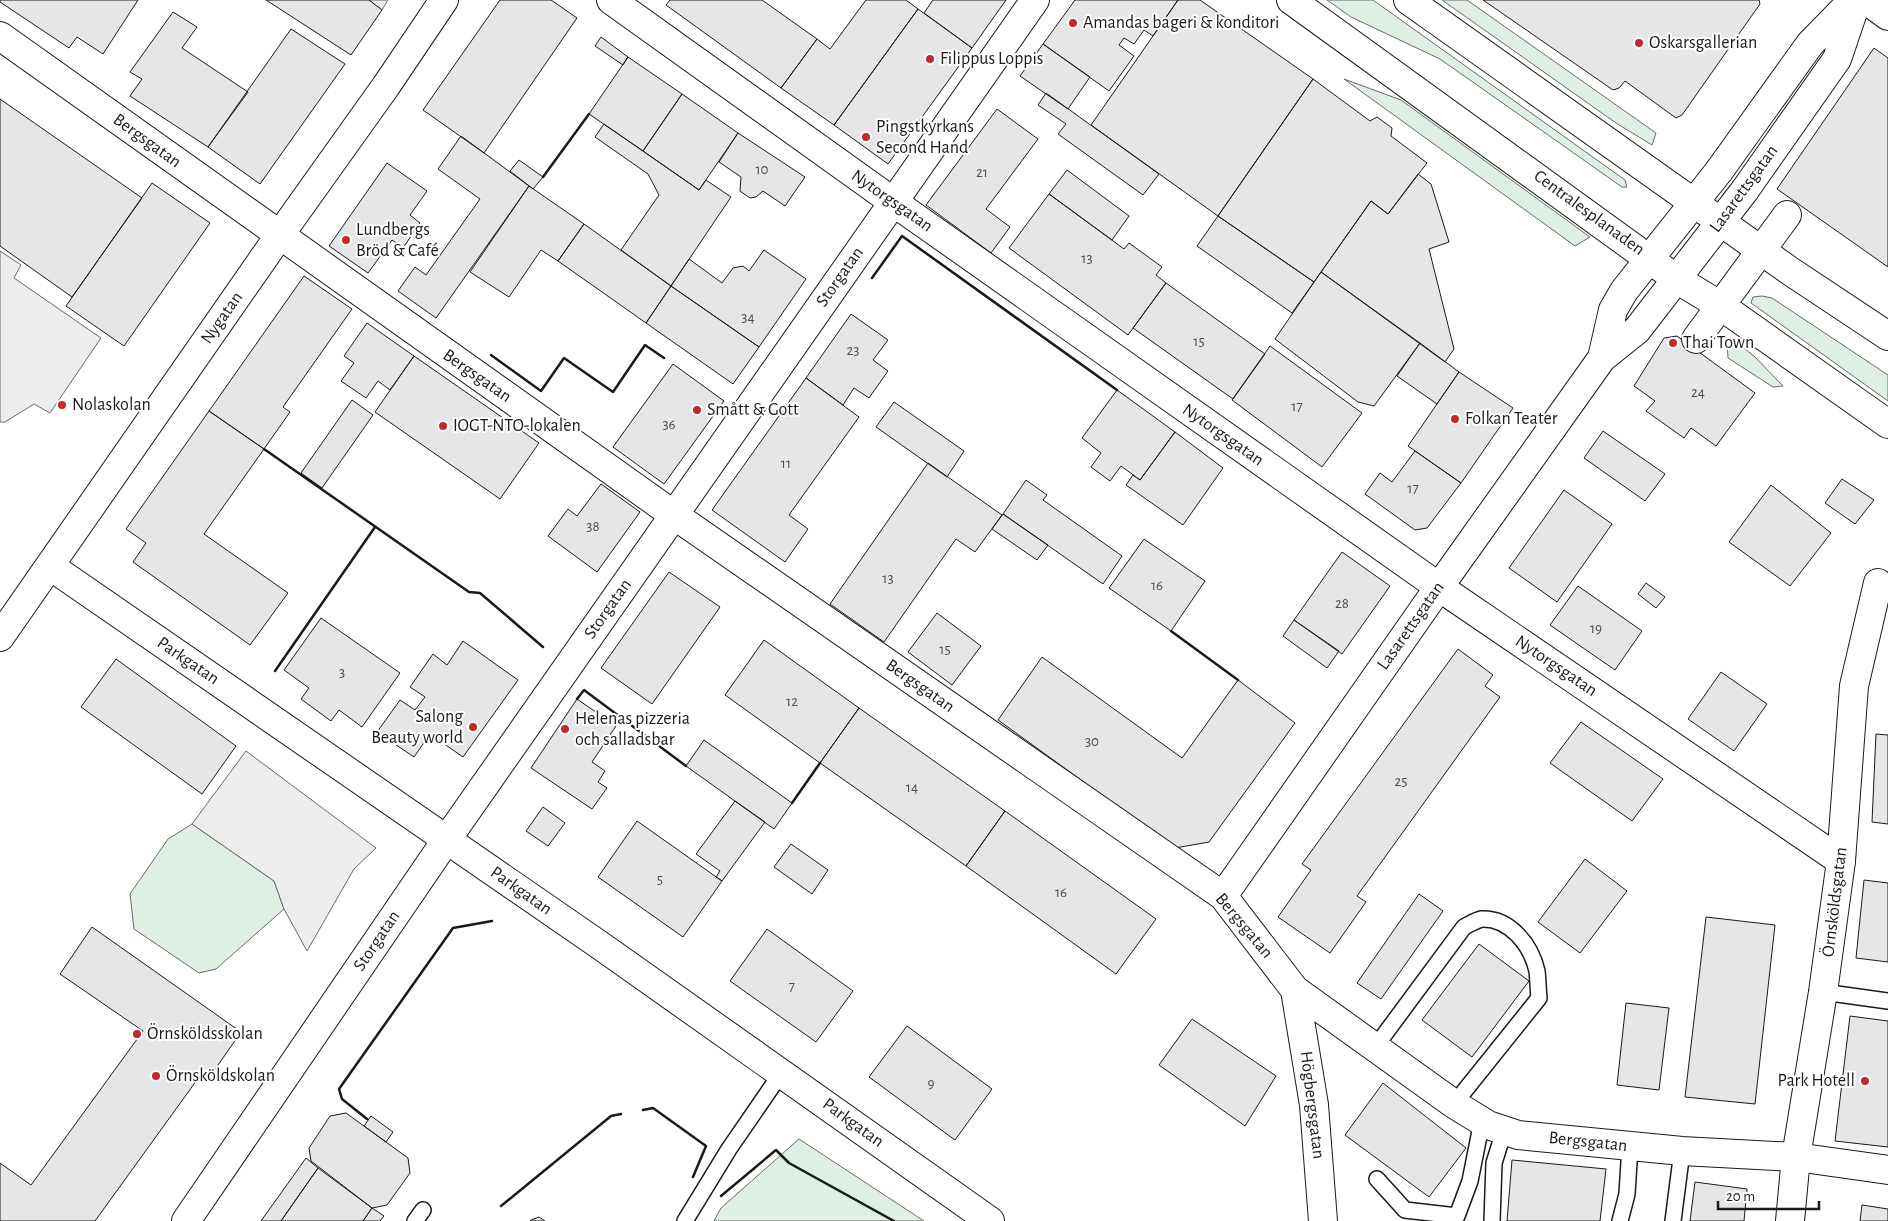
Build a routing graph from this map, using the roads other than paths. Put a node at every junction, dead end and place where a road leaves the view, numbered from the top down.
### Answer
1 (444, 0) edge
2 (611, 0) edge
3 (1035, 0) edge
4 (1291, 0) edge
5 (1408, 0) edge
6 (1855, 0) edge
7 (1866, 0) edge
8 (1888, 16) edge
9 (0, 36) edge
10 (892, 201) junction
11 (1694, 203) junction
12 (1787, 216) dead end
13 (1721, 223) junction
14 (279, 236) junction
15 (1761, 251) junction
16 (1651, 258) junction
17 (1678, 280) junction
18 (1721, 306) junction
19 (1888, 336) edge
20 (1696, 339) dead end
21 (1602, 358) junction
22 (1888, 424) edge
23 (674, 515) junction
24 (50, 566) junction
25 (1878, 583) dead end
26 (1439, 587) junction
27 (0, 637) edge
28 (447, 839) junction
29 (1841, 861) junction
30 (1223, 896) junction
31 (1295, 990) junction
32 (1823, 992) junction
33 (1888, 1000) edge
34 (1376, 1046) junction
35 (782, 1072) junction
36 (1454, 1104) junction
37 (1493, 1126) junction
38 (1630, 1146) junction
39 (1682, 1151) junction
40 (1796, 1157) junction
41 (1888, 1170) edge
42 (1377, 1179) dead end
43 (186, 1221) edge
44 (685, 1221) edge
45 (990, 1221) edge
46 (1324, 1221) edge
47 (1492, 1221) edge
48 (1620, 1221) edge
49 (1673, 1221) edge
50 (1790, 1221) edge

1 - 14 main road, Nygatan
2 - 10 main road, Nytorgsgatan
3 - 10 main road, Storgatan
4 - 16 main road, Centralesplanaden
5 - 11 main road
6 - 11 main road, Lasarettsgatan
6 - 13 main road, Lasarettsgatan
7 - 8 main road
9 - 14 main road, Bergsgatan
10 - 23 main road, Storgatan
10 - 26 main road, Nytorgsgatan
11 - 13 main road
11 - 16 main road, Lasarettsgatan
12 - 15 main road
13 - 15 main road
13 - 17 main road, Lasarettsgatan
14 - 23 main road, Bergsgatan
14 - 24 main road, Nygatan
15 - 18 main road
15 - 19 main road
16 - 17 main road, Centralesplanaden
16 - 21 main road, Lasarettsgatan
17 - 18 main road, Centralesplanaden
17 - 21 main road, Lasarettsgatan
18 - 20 main road
18 - 22 main road, Centralesplanaden
21 - 26 main road, Lasarettsgatan
23 - 28 main road, Storgatan
23 - 30 main road, Bergsgatan
24 - 27 main road, Nygatan
24 - 28 main road, Parkgatan
25 - 29 main road, Örnsköldsgatan
26 - 29 main road, Nytorgsgatan
26 - 30 main road, Lasarettsgatan
28 - 35 main road, Parkgatan
28 - 43 main road, Storgatan
29 - 32 main road, Örnsköldsgatan
30 - 31 main road, Bergsgatan
31 - 34 main road, Bergsgatan
31 - 46 main road, Högbergsgatan
32 - 33 lane
32 - 40 main road, Örnsköldsgatan
34 - 36 main road, Bergsgatan
34 - 36 lane
35 - 44 lane
35 - 45 main road, Parkgatan
36 - 37 main road, Bergsgatan
37 - 38 main road, Bergsgatan
37 - 42 lane
37 - 47 lane
38 - 39 main road, Bergsgatan
38 - 48 lane
39 - 40 main road, Bergsgatan
39 - 49 lane
40 - 41 main road, Bergsgatan
40 - 50 main road, Örnsköldsgatan

